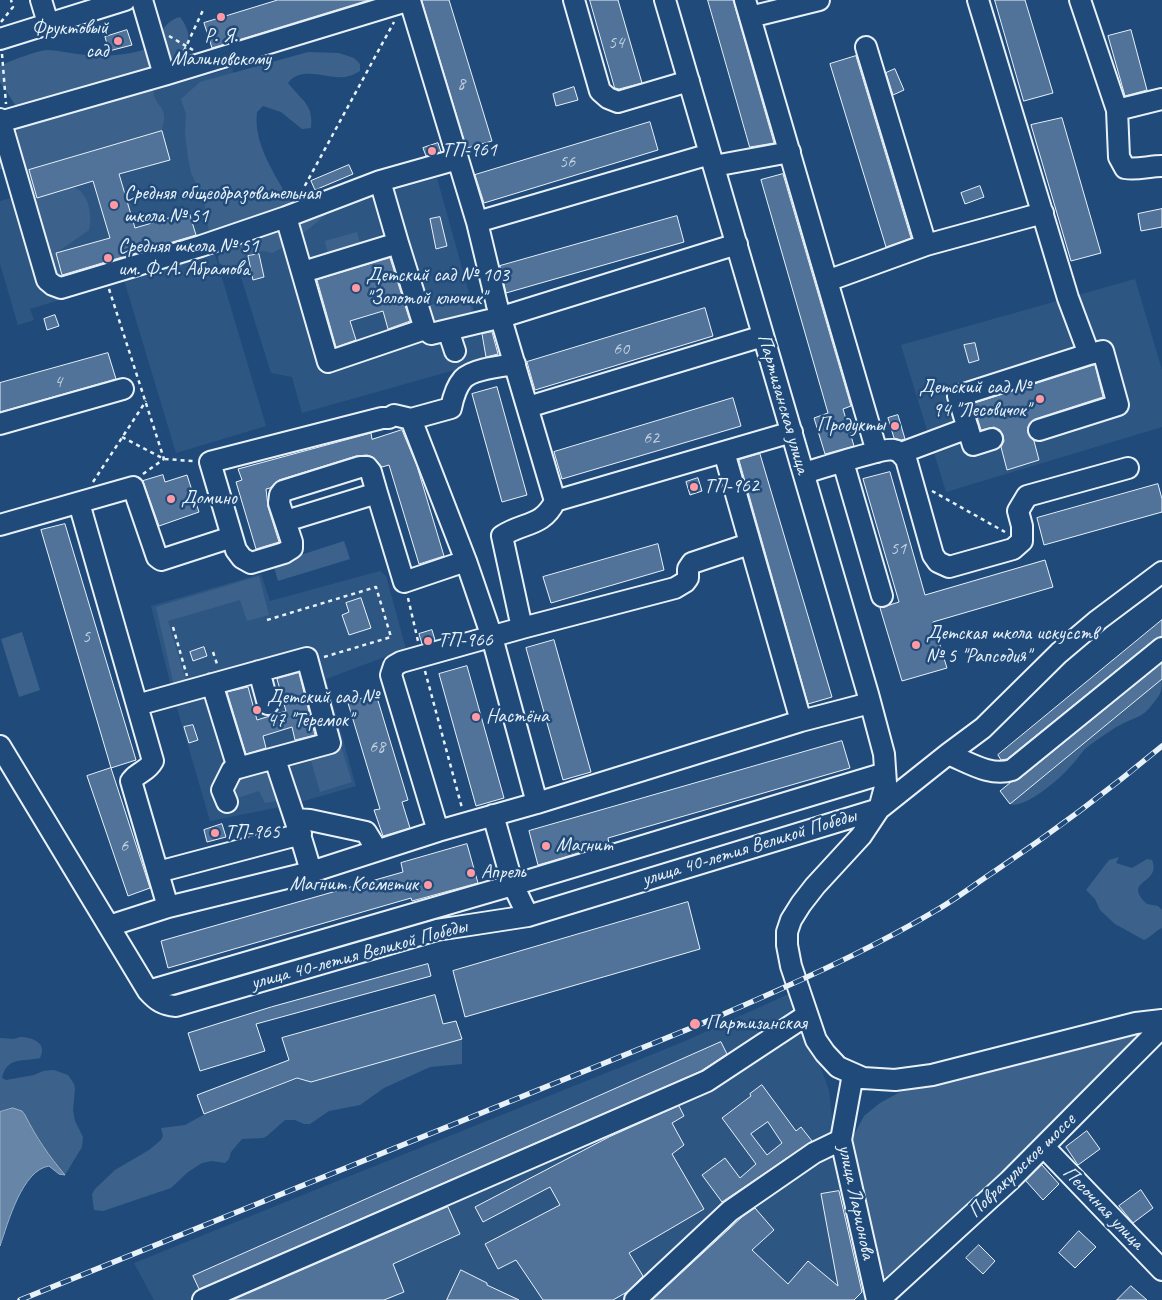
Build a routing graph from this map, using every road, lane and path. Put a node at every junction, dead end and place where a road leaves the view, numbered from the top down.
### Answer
1 (11, 0) edge
2 (41, 0) edge
3 (125, 0) edge
4 (142, 0) edge
5 (574, 0) edge
6 (665, 0) edge
7 (818, 0) edge
8 (978, 0) edge
9 (1080, 0) edge
10 (408, 1) edge
11 (204, 8) dead end
12 (748, 9) edge
13 (48, 24) junction
14 (149, 24) junction
15 (0, 33) edge
16 (186, 46) junction
17 (866, 47) dead end
18 (211, 61) junction
19 (169, 74) junction
20 (689, 81) junction
21 (1162, 99) edge
22 (1117, 110) junction
23 (0, 121) edge
24 (790, 152) junction
25 (458, 159) junction
26 (712, 160) junction
27 (1162, 166) edge
28 (380, 181) junction
29 (1043, 213) junction
30 (287, 217) junction
31 (477, 222) junction
32 (398, 243) junction
33 (737, 244) junction
34 (926, 245) junction
35 (303, 272) junction
36 (105, 276) junction
37 (827, 281) junction
38 (502, 317) junction
39 (425, 329) junction
40 (448, 330) junction
41 (764, 336) junction
42 (455, 352) dead end
43 (1089, 354) junction
44 (515, 364) junction
45 (123, 389) dead end
46 (146, 401) junction
47 (528, 407) junction
48 (411, 419) junction
49 (0, 424) edge
50 (968, 428) junction
51 (1039, 430) dead end
52 (792, 432) junction
53 (122, 437) junction
54 (992, 439) dead end
55 (724, 452) junction
56 (877, 452) junction
57 (901, 452) junction
58 (164, 459) junction
59 (210, 462) junction
60 (843, 462) junction
61 (1128, 468) dead end
62 (804, 474) junction
63 (911, 480) junction
64 (134, 487) junction
65 (378, 494) junction
66 (555, 501) junction
67 (80, 503) junction
68 (286, 521) junction
69 (0, 525) edge
70 (232, 537) junction
71 (1022, 541) junction
72 (749, 544) junction
73 (466, 561) junction
74 (1162, 572) edge
75 (404, 582) junction
76 (882, 596) dead end
77 (267, 620) dead end
78 (173, 627) dead end
79 (522, 628) junction
80 (492, 637) junction
81 (1162, 648) edge
82 (421, 656) junction
83 (308, 662) junction
84 (259, 671) junction
85 (212, 684) junction
86 (191, 689) junction
87 (870, 703) junction
88 (268, 704) dead end
89 (137, 705) junction
90 (801, 721) junction
91 (0, 746) edge
92 (948, 754) junction
93 (275, 759) junction
94 (238, 768) junction
95 (885, 773) junction
96 (227, 802) dead end
97 (537, 802) junction
98 (878, 809) junction
99 (493, 815) junction
100 (466, 823) junction
101 (298, 827) junction
102 (438, 831) junction
103 (377, 850) junction
104 (158, 872) junction
105 (311, 872) junction
106 (513, 885) junction
107 (168, 907) junction
108 (528, 916) junction
109 (109, 926) junction
110 (148, 991) junction
111 (807, 1015) junction
112 (1162, 1020) edge
113 (1162, 1027) edge
114 (853, 1074) junction
115 (841, 1140) junction
116 (1044, 1147) junction
117 (1162, 1270) edge
118 (203, 1300) edge
119 (635, 1300) edge
120 (878, 1300) edge

1 - 15 path
2 - 13 street
3 - 13 street
4 - 14 street
5 - 20 street
6 - 20 street, Партизанская улица
7 - 12 street
8 - 29 street
9 - 22 street
10 - 18 street
10 - 25 street
10 - 30 path
11 - 16 path
12 - 24 street
13 - 15 street
14 - 16 path
14 - 19 street
15 - 23 path
16 - 18 path
16 - 19 path
17 - 34 street
18 - 19 street
19 - 23 street
20 - 26 street, Партизанская улица
21 - 22 street
22 - 27 street
23 - 36 street
24 - 26 street
24 - 37 street
25 - 28 street
25 - 31 street
26 - 31 street
26 - 33 street, Партизанская улица
28 - 30 street
28 - 32 street
29 - 34 street
29 - 43 street
30 - 35 street
30 - 36 street
31 - 38 street
32 - 35 street
32 - 39 street
33 - 38 street
33 - 41 street, Партизанская улица
34 - 37 street
35 - 39 street
36 - 46 path
37 - 56 street
38 - 40 street
38 - 44 street
39 - 40 street
40 - 42 street
41 - 47 street
41 - 52 street, Партизанская улица
43 - 50 street
43 - 51 street
44 - 47 street
44 - 48 street
45 - 49 street
46 - 53 path
46 - 58 path
47 - 66 street
48 - 59 street
48 - 73 street
50 - 54 street
50 - 57 street
52 - 55 street
52 - 62 street, Партизанская улица
53 - 58 path
53 - 67 path
55 - 66 street
55 - 72 street
56 - 57 street
56 - 60 street
57 - 63 street
58 - 59 path
58 - 64 path
59 - 70 street
60 - 62 street
60 - 76 street
61 - 71 street
62 - 87 street, Партизанская улица
63 - 71 path
63 - 71 street
64 - 67 street
64 - 70 street
65 - 68 street
65 - 68 street
65 - 75 street
66 - 79 street
67 - 69 street
67 - 89 street
68 - 70 street
72 - 79 street
72 - 90 street
73 - 75 street
73 - 80 street
74 - 92 street
75 - 82 path
77 - 83 path
78 - 86 path
79 - 80 street
80 - 82 street
80 - 97 street
81 - 92 street
82 - 100 path
82 - 102 street
83 - 84 street
83 - 93 street
84 - 85 street
84 - 88 street
85 - 86 street
85 - 94 street
86 - 89 street
87 - 90 street
87 - 95 street, Партизанская улица
89 - 104 street
90 - 97 street
91 - 109 street, улица 40-летия Великой Победы
92 - 98 street
93 - 94 street
93 - 101 street
94 - 96 street
95 - 98 street, Партизанская улица
95 - 106 street
97 - 99 street
98 - 108 street, улица 40-летия Великой Победы
98 - 111 street
99 - 100 street
99 - 106 street
100 - 102 street
101 - 103 street
101 - 104 street
101 - 105 street
102 - 103 street
103 - 105 street
104 - 107 street
105 - 107 street
106 - 108 street
106 - 110 street
107 - 109 street
108 - 110 street, улица 40-летия Великой Победы
109 - 110 street, улица 40-летия Великой Победы
111 - 114 street
111 - 118 street
112 - 114 street
113 - 116 street, Повракульское шоссе
114 - 115 street, улица Ларионова
115 - 119 street
115 - 120 street, улица Ларионова
116 - 117 street, Песочная улица
116 - 120 street, Повракульское шоссе

